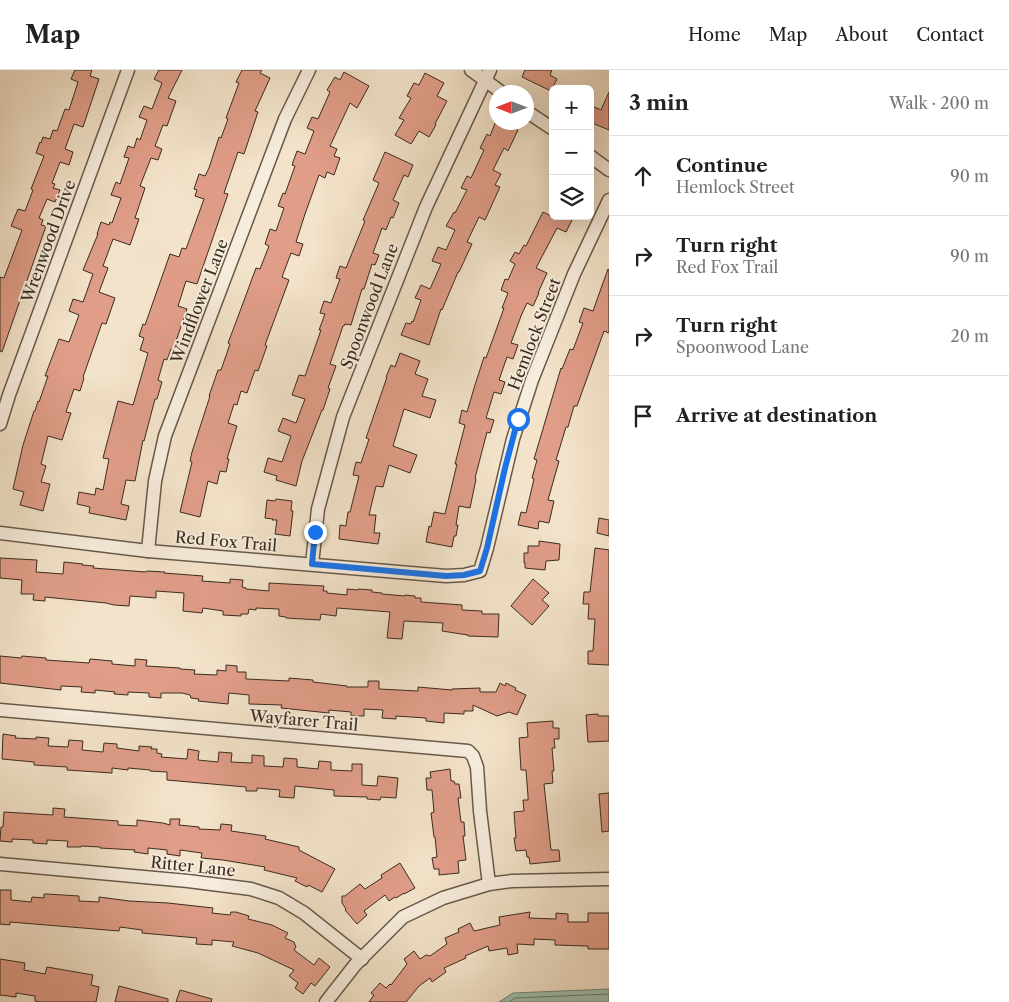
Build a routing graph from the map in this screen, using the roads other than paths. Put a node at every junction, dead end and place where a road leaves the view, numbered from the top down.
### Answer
1 (128, 70) edge
2 (309, 70) edge
3 (471, 70) edge
4 (487, 75) edge
5 (495, 85) edge
6 (534, 117) edge
7 (549, 127) edge
8 (594, 159) edge
9 (609, 170) edge
10 (609, 200) edge
11 (0, 424) edge
12 (0, 533) edge
13 (148, 551) junction
14 (312, 564) junction
15 (480, 571) joint
16 (0, 710) edge
17 (0, 864) edge
18 (609, 879) edge
19 (489, 884) junction
20 (362, 960) junction
21 (326, 1002) edge

1 - 11 street, Wrenwood Drive
2 - 13 street, Windflower Lane
3 - 4 street
4 - 5 street
4 - 14 street, Spoonwood Lane
6 - 7 street
8 - 9 street
10 - 15 street, Hemlock Street
12 - 13 street, Red Fox Trail
13 - 14 street, Red Fox Trail
14 - 15 street, Red Fox Trail
16 - 19 street, Wayfarer Trail
17 - 20 street, Ritter Lane
18 - 19 street
19 - 20 street
20 - 21 street

